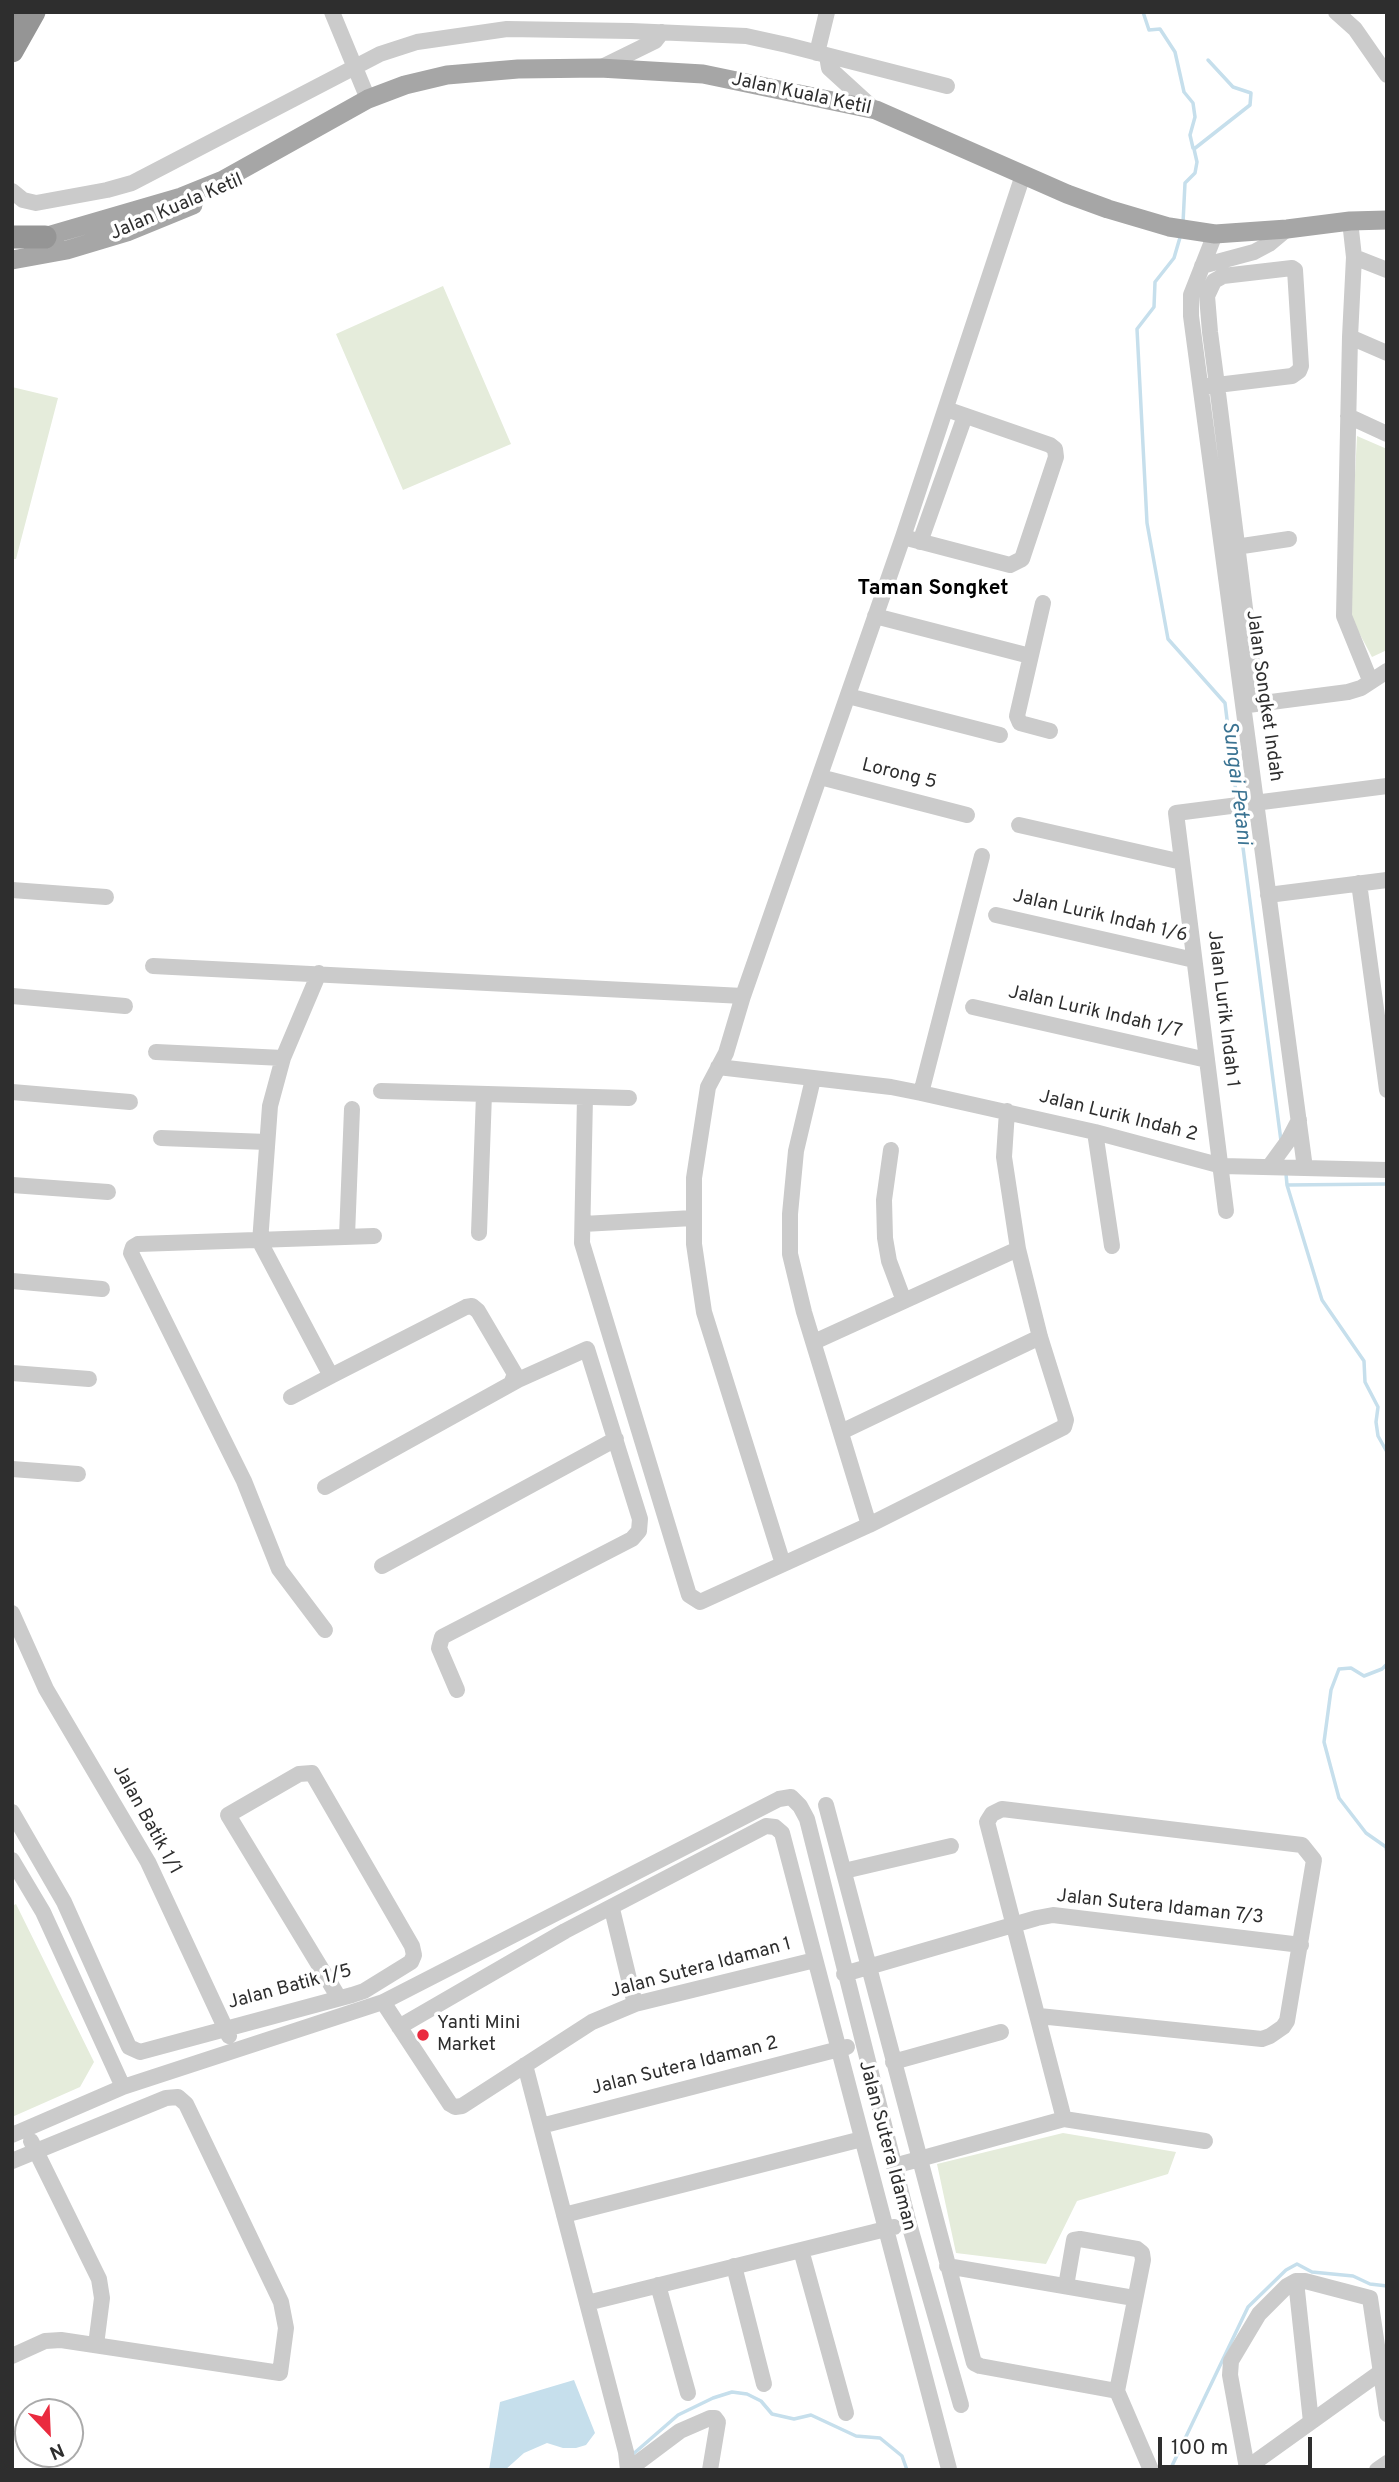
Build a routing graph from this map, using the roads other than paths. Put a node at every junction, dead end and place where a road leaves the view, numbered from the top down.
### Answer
1 (34, 12) edge
2 (332, 12) edge
3 (827, 12) edge
4 (1336, 12) edge
5 (662, 33) junction
6 (12, 51) edge
7 (822, 54) junction
8 (355, 67) junction
9 (600, 68) junction
10 (1387, 75) edge
11 (947, 86) dead end
12 (368, 99) junction
13 (876, 110) junction
14 (327, 122) junction
15 (1023, 175) junction
16 (12, 191) edge
17 (1387, 220) edge
18 (1350, 221) junction
19 (1287, 229) junction
20 (1206, 233) junction
21 (12, 237) edge
22 (45, 237) junction
23 (12, 246) edge
24 (1354, 257) junction
25 (12, 260) edge
26 (1202, 266) junction
27 (1387, 270) edge
28 (1350, 337) junction
29 (1387, 353) edge
30 (1209, 386) junction
31 (946, 409) junction
32 (965, 416) junction
33 (1348, 416) junction
34 (1387, 433) edge
35 (903, 537) junction
36 (1289, 539) dead end
37 (920, 542) junction
38 (1230, 548) junction
39 (1043, 603) dead end
40 (875, 616) junction
41 (1030, 656) junction
42 (1387, 671) edge
43 (1370, 680) junction
44 (848, 696) junction
45 (1250, 705) junction
46 (1050, 731) dead end
47 (1000, 735) dead end
48 (820, 777) junction
49 (1387, 786) edge
50 (1244, 804) junction
51 (967, 815) dead end
52 (1019, 825) dead end
53 (982, 856) dead end
54 (1182, 862) junction
55 (1387, 880) edge
56 (1359, 883) junction
57 (12, 890) edge
58 (1268, 895) junction
59 (106, 897) dead end
60 (996, 915) dead end
61 (1194, 960) junction
62 (153, 966) dead end
63 (319, 973) junction
64 (1379, 975) edge
65 (12, 996) edge
66 (743, 996) junction
67 (125, 1006) dead end
68 (973, 1007) dead end
69 (156, 1052) dead end
70 (283, 1058) junction
71 (1207, 1060) junction
72 (718, 1067) junction
73 (1385, 1068) edge
74 (813, 1079) junction
75 (1387, 1090) edge
76 (381, 1091) dead end
77 (12, 1092) edge
78 (921, 1093) junction
79 (484, 1094) junction
80 (585, 1097) junction
81 (629, 1098) dead end
82 (130, 1102) dead end
83 (352, 1109) dead end
84 (1007, 1111) junction
85 (1299, 1120) junction
86 (1095, 1132) junction
87 (161, 1138) dead end
88 (267, 1142) junction
89 (891, 1150) dead end
90 (1222, 1166) junction
91 (1269, 1167) junction
92 (1305, 1168) junction
93 (1387, 1170) edge
94 (12, 1185) edge
95 (108, 1192) dead end
96 (1226, 1211) dead end
97 (693, 1218) junction
98 (583, 1224) junction
99 (478, 1233) dead end
100 (347, 1236) junction
101 (374, 1236) dead end
102 (260, 1242) junction
103 (1112, 1246) dead end
104 (1018, 1249) junction
105 (12, 1281) edge
106 (102, 1289) dead end
107 (904, 1301) junction
108 (1040, 1337) junction
109 (814, 1342) junction
110 (12, 1373) edge
111 (331, 1376) junction
112 (89, 1379) dead end
113 (511, 1384) junction
114 (291, 1397) dead end
115 (841, 1432) junction
116 (616, 1439) junction
117 (12, 1469) edge
118 (78, 1474) dead end
119 (325, 1488) dead end
120 (869, 1525) junction
121 (783, 1564) junction
122 (382, 1566) dead end
123 (12, 1613) edge
124 (325, 1630) dead end
125 (457, 1690) dead end
126 (826, 1805) dead end
127 (12, 1812) edge
128 (951, 1846) dead end
129 (12, 1860) edge
130 (844, 1871) junction
131 (612, 1909) junction
132 (1014, 1924) junction
133 (1301, 1945) junction
134 (815, 1960) junction
135 (869, 1966) junction
136 (844, 1974) junction
137 (339, 1998) junction
138 (383, 2002) junction
139 (635, 2004) junction
140 (1039, 2016) junction
141 (399, 2027) junction
142 (225, 2028) junction
143 (1001, 2032) dead end
144 (863, 2043) junction
145 (839, 2049) junction
146 (237, 2050) junction
147 (893, 2062) junction
148 (525, 2065) junction
149 (123, 2087) junction
150 (1064, 2119) junction
151 (541, 2126) junction
152 (19, 2132) edge
153 (862, 2139) junction
154 (1205, 2141) dead end
155 (35, 2150) junction
156 (919, 2158) junction
157 (12, 2161) edge
158 (894, 2166) junction
159 (564, 2215) junction
160 (909, 2224) junction
161 (886, 2229) junction
162 (801, 2250) junction
163 (734, 2266) junction
164 (947, 2266) junction
165 (1296, 2281) junction
166 (658, 2286) junction
167 (1066, 2286) junction
168 (1134, 2298) junction
169 (587, 2303) junction
170 (96, 2345) junction
171 (12, 2356) edge
172 (1382, 2371) junction
173 (764, 2384) dead end
174 (1117, 2391) junction
175 (688, 2393) dead end
176 (961, 2405) dead end
177 (846, 2413) dead end
178 (1387, 2414) edge
179 (1311, 2421) junction
180 (628, 2463) edge
181 (1387, 2463) edge
182 (949, 2469) edge
183 (1246, 2469) edge
184 (710, 2470) edge
185 (1150, 2470) edge
186 (1377, 2470) edge

1 - 6 highway
2 - 8 street
3 - 7 street
4 - 10 street
5 - 7 street
5 - 8 street
5 - 9 street
7 - 11 street
7 - 13 street
8 - 12 street
8 - 16 street
9 - 12 main road, Jalan Kuala Ketil
9 - 13 main road, Jalan Kuala Ketil
12 - 14 main road, Jalan Kuala Ketil
13 - 15 main road, Jalan Kuala Ketil
14 - 22 main road, Jalan Kuala Ketil
14 - 25 main road, Jalan Kuala Ketil
15 - 20 main road, Jalan Kuala Ketil
15 - 31 street
17 - 18 main road, Jalan Kuala Ketil
18 - 19 main road, Jalan Kuala Ketil
18 - 24 street
19 - 20 main road, Jalan Kuala Ketil
19 - 26 street
20 - 26 street
21 - 22 highway
22 - 23 main road, Jalan Kuala Ketil
24 - 27 street
24 - 28 street
26 - 30 street
28 - 29 street
28 - 33 street
30 - 30 street
30 - 38 street, Jalan Songket Indah
31 - 32 street
31 - 35 street
32 - 37 street
32 - 37 street
33 - 34 street
33 - 43 street
35 - 37 street
35 - 40 street
36 - 38 street
38 - 45 street, Jalan Songket Indah
39 - 41 street
40 - 41 street
40 - 44 street
41 - 46 street
42 - 43 street
43 - 45 street
44 - 47 street
44 - 48 street
45 - 50 street, Jalan Songket Indah
48 - 51 street, Lorong 5
48 - 66 street
49 - 50 street
50 - 54 street, Jalan Lurik Indah 1
50 - 58 street, Jalan Songket Indah
52 - 54 street
53 - 78 street
54 - 61 street, Jalan Lurik Indah 1
55 - 56 street
56 - 58 street
56 - 64 street
57 - 59 street
58 - 85 street, Jalan Songket Indah
60 - 61 street, Jalan Lurik Indah 1/6
61 - 71 street, Jalan Lurik Indah 1
62 - 63 street
63 - 66 street
63 - 70 street
64 - 73 street
65 - 67 street
66 - 72 street
68 - 71 street, Jalan Lurik Indah 1/7
69 - 70 street
70 - 88 street
71 - 90 street, Jalan Lurik Indah 1
72 - 74 street, Jalan Lurik Indah 2
72 - 97 street
73 - 75 street
74 - 78 street, Jalan Lurik Indah 2
74 - 109 street
76 - 79 street
77 - 82 street
78 - 84 street, Jalan Lurik Indah 2
79 - 80 street
79 - 99 street
80 - 81 street
80 - 98 street
83 - 100 street
84 - 86 street, Jalan Lurik Indah 2
84 - 104 street
85 - 91 street
85 - 92 street, Jalan Songket Indah
86 - 90 street, Jalan Lurik Indah 2
86 - 103 street
87 - 88 street
88 - 102 street
89 - 107 street
90 - 91 street, Jalan Lurik Indah 2
90 - 96 street, Jalan Lurik Indah 1
91 - 92 street, Jalan Lurik Indah 2
92 - 93 street, Jalan Lurik Indah 2
94 - 95 street
97 - 98 street
97 - 121 street
98 - 121 street
100 - 101 street
100 - 102 street
102 - 111 street
102 - 124 street
104 - 107 street
104 - 108 street
105 - 106 street
107 - 109 street
108 - 115 street
108 - 120 street
109 - 115 street
110 - 112 street
111 - 113 street
111 - 114 street
113 - 116 street
113 - 119 street
115 - 120 street
116 - 122 street
116 - 125 street
117 - 118 street
120 - 121 street
123 - 142 street, Jalan Batik 1/1
126 - 130 street
127 - 142 street, Jalan Batik 1/5
128 - 130 street
129 - 149 street
130 - 135 street
131 - 134 street, Jalan Sutera Idaman
131 - 139 street
131 - 141 street
132 - 133 street, Jalan Sutera Idaman 7/3
132 - 133 street
132 - 135 street, Jalan Sutera Idaman 7/3
132 - 140 street
133 - 140 street
134 - 139 street, Jalan Sutera Idaman 1
134 - 145 street, Jalan Sutera Idaman
135 - 136 street, Jalan Sutera Idaman 7/3
135 - 147 street
136 - 138 street
136 - 144 street
137 - 137 street, Jalan Batik 1/5
137 - 142 street, Jalan Batik 1/5
138 - 141 street
138 - 146 street
139 - 148 street, Jalan Sutera Idaman 1
140 - 150 street
141 - 148 street, Jalan Sutera Idaman 1
142 - 146 street, Jalan Batik 1/1
143 - 147 street
144 - 145 street, Jalan Sutera Idaman 2
144 - 158 street
145 - 151 street, Jalan Sutera Idaman 2
145 - 153 street, Jalan Sutera Idaman
146 - 149 street
147 - 156 street
148 - 151 street
149 - 152 street
150 - 154 street
150 - 156 street
151 - 159 street
152 - 155 street
153 - 159 street
153 - 161 street, Jalan Sutera Idaman
155 - 157 street
155 - 170 street
155 - 170 street
156 - 158 street
156 - 164 street
158 - 160 street
159 - 169 street
160 - 161 street
160 - 176 street
161 - 162 street
161 - 182 street, Jalan Sutera Idaman
162 - 163 street
162 - 177 street
163 - 166 street
163 - 173 street
164 - 167 street
164 - 174 street
165 - 172 street
165 - 179 street
165 - 183 street
166 - 169 street
166 - 175 street
167 - 168 street
167 - 168 street
168 - 174 street
169 - 180 street
170 - 171 street
172 - 178 street
172 - 179 street
174 - 185 street
179 - 183 street
180 - 184 street
181 - 186 street

